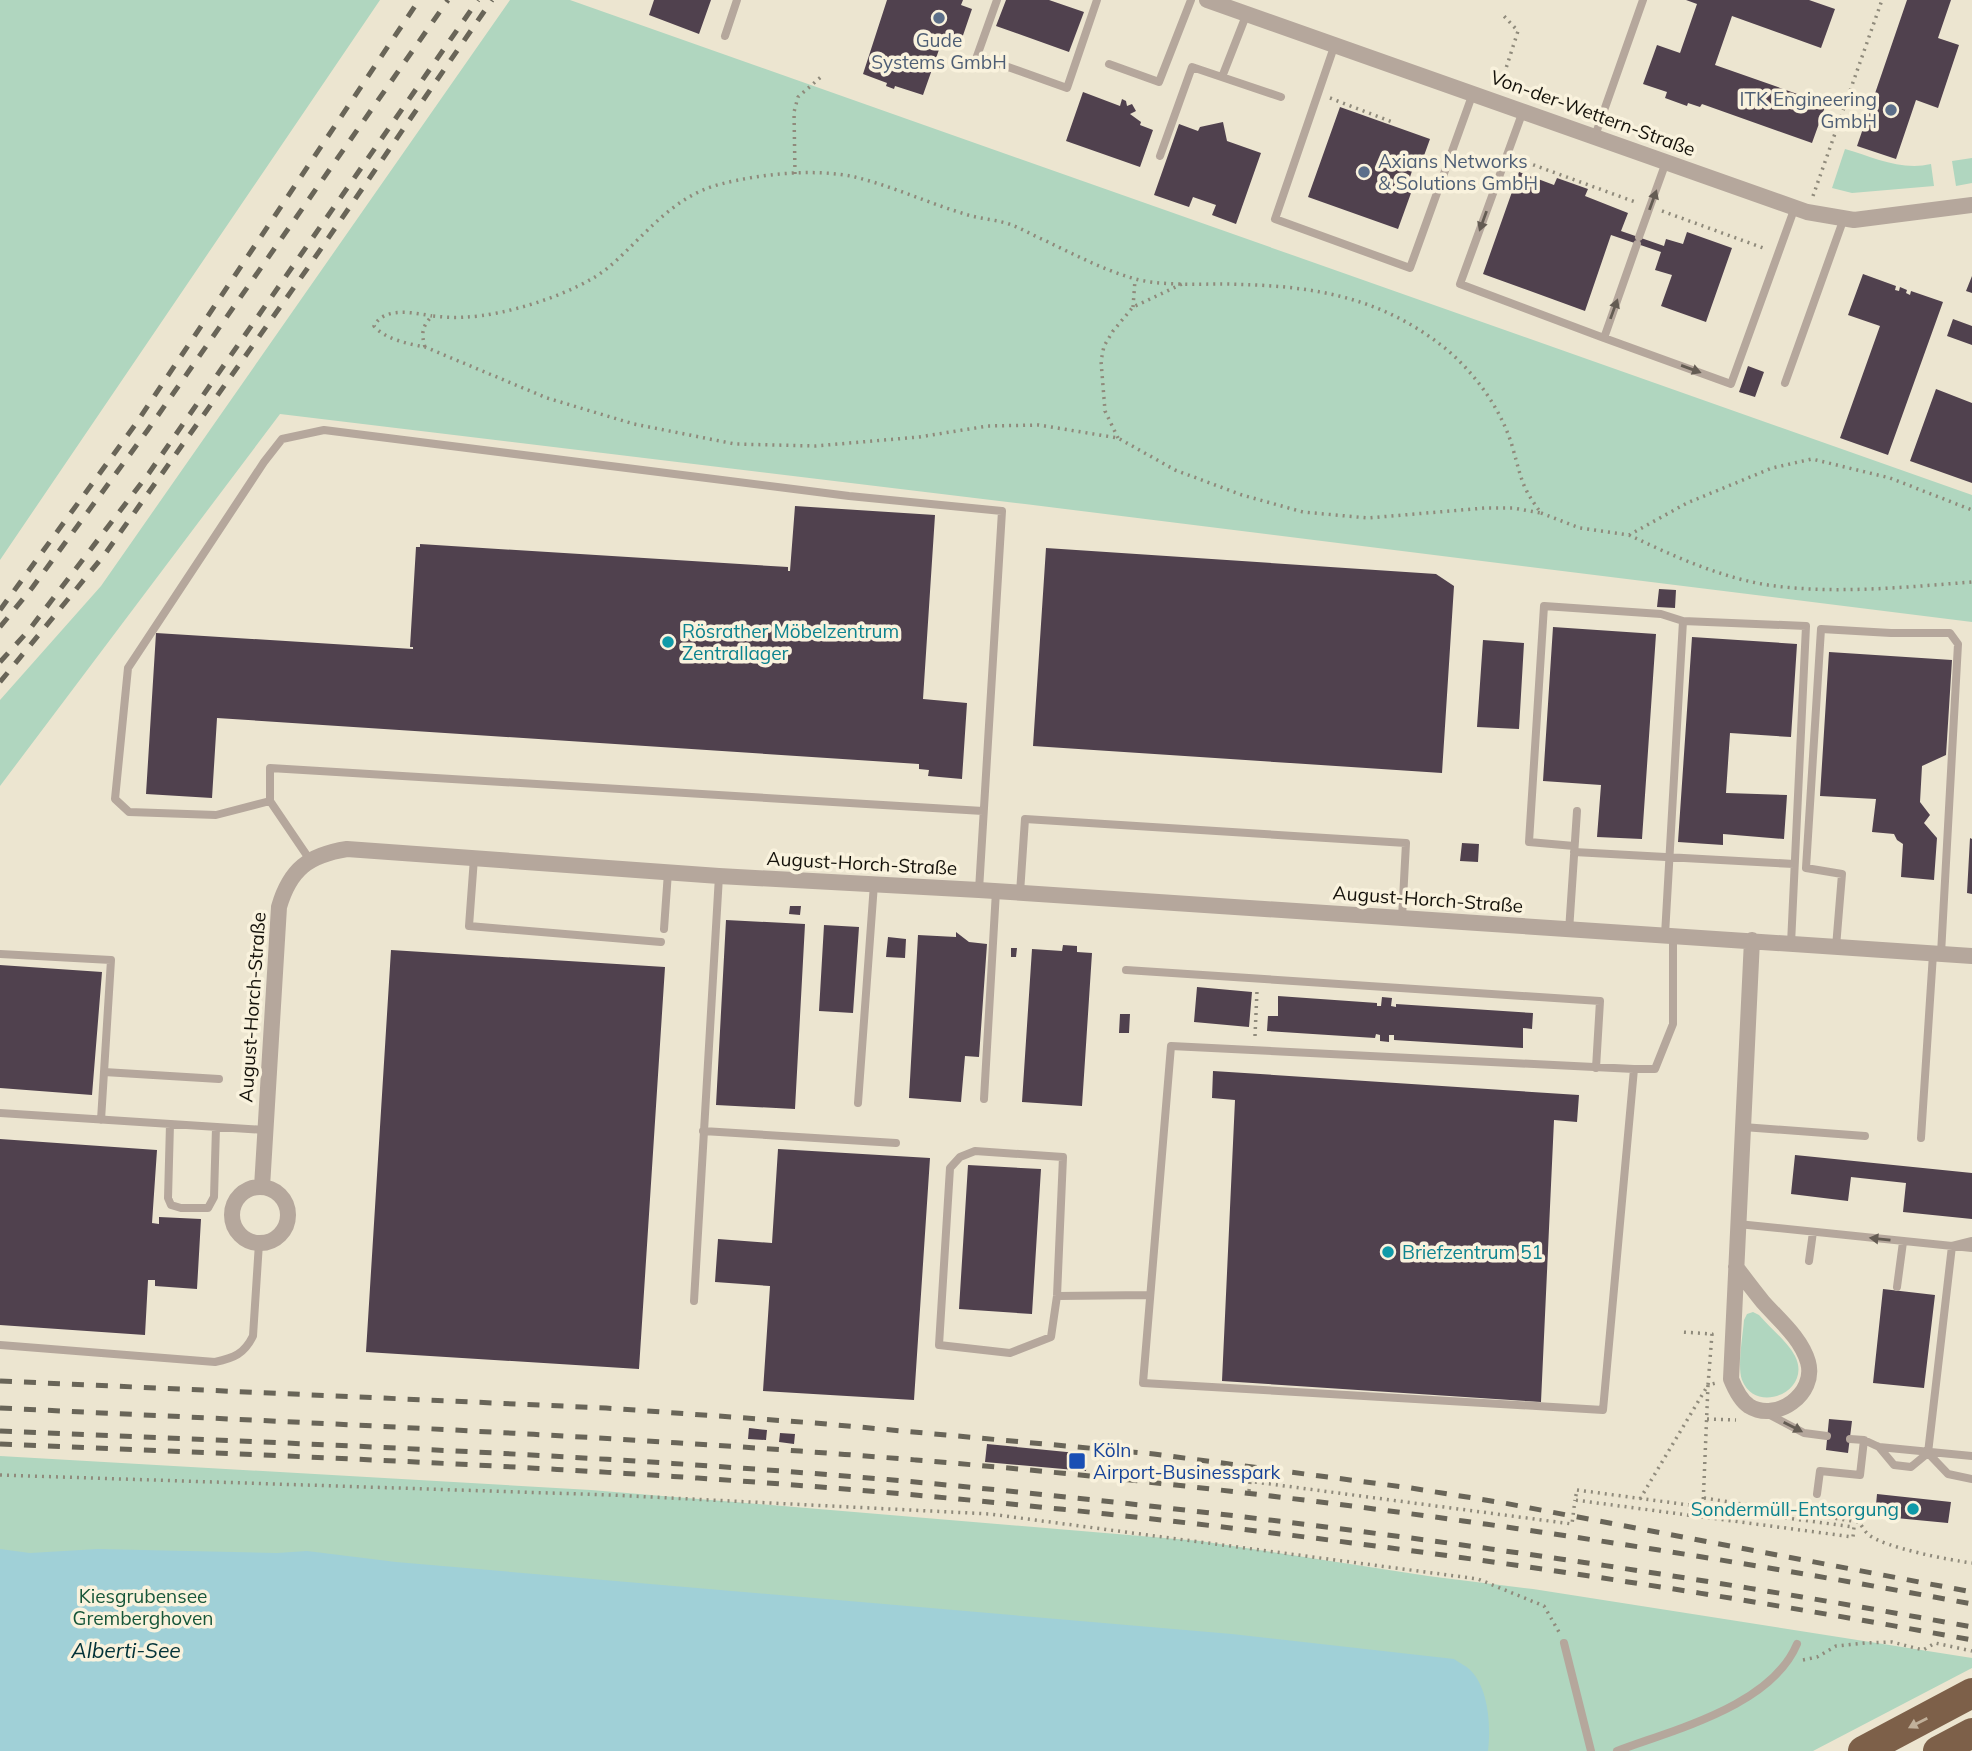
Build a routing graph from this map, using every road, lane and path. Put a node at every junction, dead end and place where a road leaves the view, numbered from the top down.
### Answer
1 (737, 0) edge
2 (997, 0) edge
3 (1097, 0) edge
4 (1191, 0) edge
5 (1207, 0) edge
6 (1643, 0) edge
7 (1882, 0) edge
8 (1247, 13) junction
9 (1502, 14) dead end
10 (725, 36) dead end
11 (1335, 44) junction
12 (1109, 64) dead end
13 (822, 76) dead end
14 (1222, 77) junction
15 (1473, 93) junction
16 (1318, 94) junction
17 (1281, 97) dead end
18 (1495, 101) junction
19 (1523, 111) junction
20 (1392, 122) dead end
21 (1595, 136) junction
22 (1160, 156) dead end
23 (1666, 162) junction
24 (795, 174) junction
25 (1972, 205) edge
26 (1801, 209) junction
27 (1844, 218) junction
28 (1135, 279) junction
29 (1184, 284) junction
30 (1133, 307) junction
31 (432, 316) junction
32 (1604, 338) junction
33 (425, 347) junction
34 (1785, 383) dead end
35 (1118, 438) junction
36 (1972, 510) edge
37 (1541, 513) junction
38 (1629, 535) junction
39 (1972, 582) edge
40 (1683, 621) junction
41 (1806, 626) junction
42 (1821, 629) junction
43 (270, 801) junction
44 (983, 811) junction
45 (1577, 811) dead end
46 (1574, 849) junction
47 (474, 858) junction
48 (1670, 858) junction
49 (310, 860) junction
50 (1794, 864) junction
51 (668, 872) junction
52 (719, 876) junction
53 (874, 884) junction
54 (979, 890) junction
55 (996, 891) junction
56 (1020, 893) junction
57 (1402, 918) junction
58 (664, 929) dead end
59 (1569, 931) junction
60 (1669, 935) junction
61 (1752, 940) junction
62 (661, 942) dead end
63 (1791, 944) junction
64 (1836, 947) junction
65 (0, 954) edge
66 (1937, 954) junction
67 (1972, 956) edge
68 (1126, 970) dead end
69 (1258, 979) junction
70 (1254, 1051) junction
71 (1596, 1068) junction
72 (1634, 1069) junction
73 (104, 1072) junction
74 (219, 1079) dead end
75 (984, 1099) dead end
76 (858, 1103) dead end
77 (0, 1114) edge
78 (101, 1120) junction
79 (170, 1124) junction
80 (216, 1127) junction
81 (1742, 1127) junction
82 (265, 1130) junction
83 (703, 1130) junction
84 (1865, 1136) dead end
85 (1920, 1138) dead end
86 (896, 1143) dead end
87 (262, 1187) junction
88 (1737, 1224) junction
89 (1813, 1232) junction
90 (1972, 1241) edge
91 (1903, 1242) junction
92 (259, 1243) junction
93 (1952, 1246) junction
94 (1972, 1248) edge
95 (1810, 1261) dead end
96 (1736, 1267) junction
97 (1897, 1287) dead end
98 (1150, 1295) junction
99 (1057, 1296) junction
100 (694, 1301) dead end
101 (1682, 1332) dead end
102 (0, 1345) edge
103 (1731, 1379) junction
104 (1708, 1385) junction
105 (1762, 1411) junction
106 (1827, 1436) dead end
107 (1850, 1439) dead end
108 (1864, 1440) junction
109 (1879, 1447) junction
110 (1928, 1453) junction
111 (1972, 1456) edge
112 (1251, 1471) dead end
113 (0, 1475) edge
114 (1972, 1479) edge
115 (1253, 1481) junction
116 (1249, 1491) dead end
117 (1817, 1494) dead end
118 (1704, 1498) junction
119 (1640, 1499) junction
120 (1578, 1501) junction
121 (1703, 1506) junction
122 (1972, 1563) edge
123 (1564, 1643) joint
124 (1797, 1644) dead end
125 (1972, 1651) edge
126 (1791, 1657) junction
127 (1972, 1693) edge
128 (1972, 1733) edge
129 (1591, 1751) edge
130 (1617, 1751) edge
131 (1863, 1751) edge
132 (1938, 1751) edge

1 - 10 lane
2 - 3 lane
4 - 12 lane
5 - 8 street, Von-der-Wettern-Straße
6 - 21 lane
7 - 26 path
8 - 11 street, Von-der-Wettern-Straße
8 - 14 lane
9 - 18 path
11 - 15 street, Von-der-Wettern-Straße
11 - 16 lane
13 - 24 path
14 - 17 lane
14 - 22 lane
15 - 16 lane
15 - 18 street, Von-der-Wettern-Straße
16 - 20 path
18 - 19 street, Von-der-Wettern-Straße
19 - 21 street, Von-der-Wettern-Straße
19 -> 32 lane
21 - 23 street, Von-der-Wettern-Straße
23 - 26 street, Von-der-Wettern-Straße
32 -> 23 lane
24 - 28 path
24 - 31 path
25 - 27 street, Von-der-Wettern-Straße
26 - 27 street, Von-der-Wettern-Straße
32 -> 26 lane
27 - 34 lane
28 - 29 path
28 - 30 path
29 - 30 path
29 - 37 path
30 - 35 path
31 - 33 path
31 - 33 path
33 - 35 path
35 - 37 path
36 - 38 path
37 - 38 path
38 - 39 path
40 - 41 lane
40 - 46 lane
40 - 48 lane
41 - 42 lane
41 - 50 lane
42 - 64 lane
42 - 66 lane
43 - 44 lane
43 - 44 lane
43 - 49 lane
44 - 54 lane
45 - 46 lane
46 - 48 lane
46 - 59 lane
47 - 49 street, August-Horch-Straße
47 - 51 street, August-Horch-Straße
47 - 62 lane
48 - 50 lane
48 - 60 lane
49 - 82 street, August-Horch-Straße
50 - 63 lane
51 - 52 street, August-Horch-Straße
51 - 58 lane
52 - 53 street, August-Horch-Straße
52 - 83 lane
53 - 54 street, August-Horch-Straße
53 - 76 lane
54 - 55 street, August-Horch-Straße
55 - 56 street, August-Horch-Straße
55 - 75 lane
56 - 57 street, August-Horch-Straße
56 - 57 lane
57 - 59 street, August-Horch-Straße
59 - 60 street, August-Horch-Straße
60 - 61 street, August-Horch-Straße
60 - 72 lane
61 - 63 street, August-Horch-Straße
61 - 81 street
63 - 64 street, August-Horch-Straße
64 - 66 street, August-Horch-Straße
65 - 73 lane
66 - 67 street, August-Horch-Straße
66 - 85 lane
68 - 69 lane
69 - 70 path
69 - 71 lane
70 - 71 lane
70 - 98 lane
71 - 72 lane
72 - 98 lane
73 - 74 lane
73 - 78 lane
77 - 78 lane
78 - 79 lane
79 - 80 lane
79 - 80 lane
80 - 82 lane
81 - 84 lane
81 - 88 street
82 - 87 street, August-Horch-Straße
83 - 86 lane
83 - 100 lane
87 - 92 street
87 - 92 street
88 - 89 lane
88 - 96 street
91 -> 89 lane
89 - 95 lane
90 - 93 lane
91 - 93 lane
91 - 97 lane
92 - 102 lane
93 - 94 lane
93 - 110 lane
96 - 103 street
96 - 105 street
98 - 99 lane
99 - 99 lane
101 - 104 path
103 - 104 path
103 - 105 street
104 - 118 path
104 - 119 path
105 -> 106 lane
107 - 108 lane
108 - 109 lane
108 - 117 lane
109 - 110 lane
109 - 110 lane
110 - 111 lane
110 - 114 lane
112 - 115 path
113 - 123 path
115 - 116 path
115 - 120 path, bridge
118 - 121 path
118 - 122 path
119 - 120 path
119 - 121 path
120 - 121 path
123 - 129 lane
124 - 126 lane
125 - 126 path
126 - 130 lane
127 -> 131 highway
128 - 132 highway

